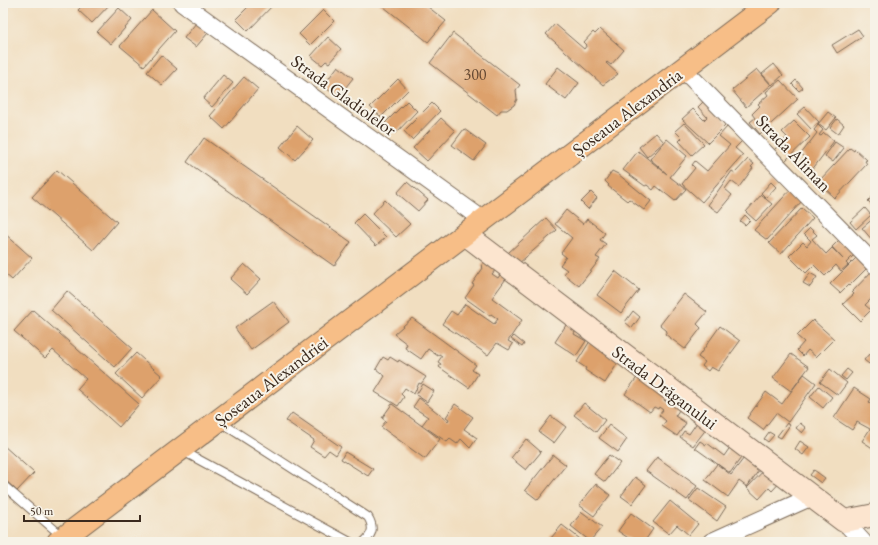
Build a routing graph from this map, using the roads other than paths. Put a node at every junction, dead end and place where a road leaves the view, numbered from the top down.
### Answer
1 (182, 3) edge
2 (770, 3) edge
3 (684, 69) junction
4 (483, 220) junction
5 (465, 234) junction
6 (875, 265) edge
7 (219, 421) junction
8 (180, 450) junction
9 (3, 485) edge
10 (813, 496) junction
11 (875, 515) edge
12 (844, 521) junction
13 (61, 540) edge
14 (350, 542) edge
15 (364, 542) edge
16 (711, 542) edge
17 (863, 542) edge

1 - 4 street, Strada Gladiolelor
2 - 3 main road, Șoseaua Alexandria
3 - 4 main road, Șoseaua Alexandria
3 - 6 street, Strada Aliman
4 - 5 main road, Șoseaua Alexandriei
5 - 7 main road, Șoseaua Alexandriei
5 - 10 street, Strada Drăganului
7 - 8 main road, Șoseaua Alexandriei
7 - 15 lane
8 - 13 main road, Șoseaua Alexandriei
8 - 14 lane
9 - 13 lane
10 - 12 street, Strada Drăganului
10 - 16 street
11 - 12 street
12 - 17 street, Strada Drăganului

